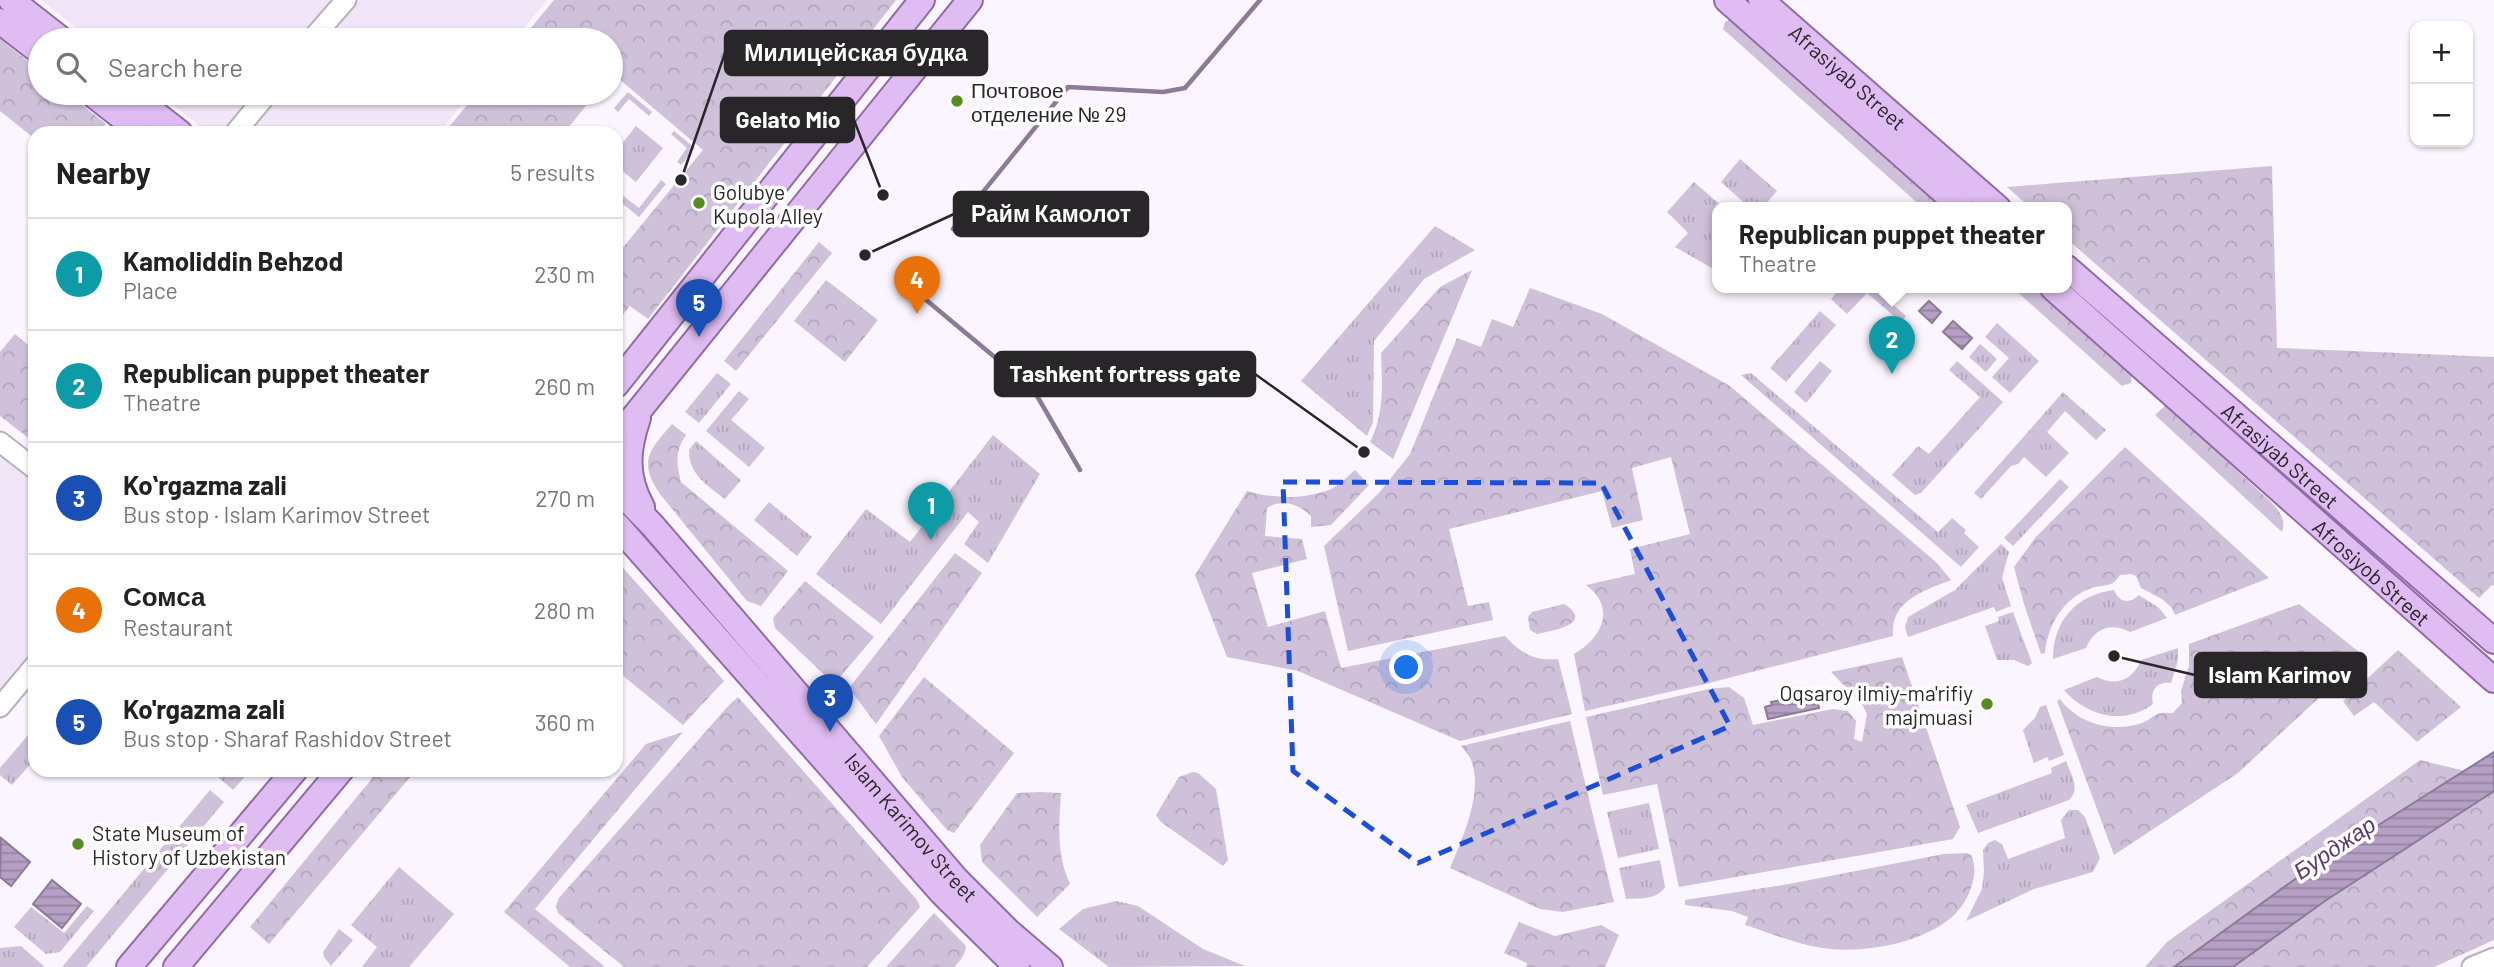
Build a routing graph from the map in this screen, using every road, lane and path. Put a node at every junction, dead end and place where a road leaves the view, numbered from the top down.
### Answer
1 (11, 0) edge
2 (346, 0) edge
3 (922, 0) edge
4 (970, 0) edge
5 (1727, 0) edge
6 (1760, 0) edge
7 (0, 21) edge
8 (47, 28) edge
9 (322, 28) edge
10 (28, 43) edge
11 (106, 105) edge
12 (144, 105) edge
13 (258, 105) edge
14 (133, 126) edge
15 (171, 126) edge
16 (241, 126) edge
17 (1955, 202) edge
18 (1991, 202) edge
19 (2072, 272) edge
20 (2059, 293) edge
21 (623, 376) edge
22 (649, 397) junction
23 (623, 430) edge
24 (0, 442) edge
25 (28, 464) edge
26 (623, 495) edge
27 (653, 526) junction
28 (623, 532) edge
29 (2494, 641) edge
30 (28, 673) edge
31 (2494, 680) edge
32 (0, 707) edge
33 (289, 777) edge
34 (335, 777) edge
35 (1003, 940) junction
36 (2494, 958) edge
37 (129, 967) edge
38 (176, 967) edge
39 (1017, 967) edge
40 (1050, 967) edge
41 (2472, 967) edge

1 - 8 main road
2 - 9 street
3 - 21 main road
4 - 22 main road
5 - 17 main road, Afrasiyab Street
6 - 18 main road, Afrasiyab Street
7 - 10 main road
11 - 14 main road
12 - 15 main road
13 - 16 street
19 - 29 main road, Afrasiyab Street
20 - 31 main road, Afrasiyab Street
22 - 23 main road
22 - 27 main road
24 - 25 street
26 - 27 main road, Islam Karimov Street
27 - 35 main road, Islam Karimov Street
28 - 35 main road, Islam Karimov Street
30 - 32 street
33 - 37 main road
34 - 38 main road
35 - 39 main road, Islam Karimov Street
35 - 40 main road, Islam Karimov Street
36 - 41 street

